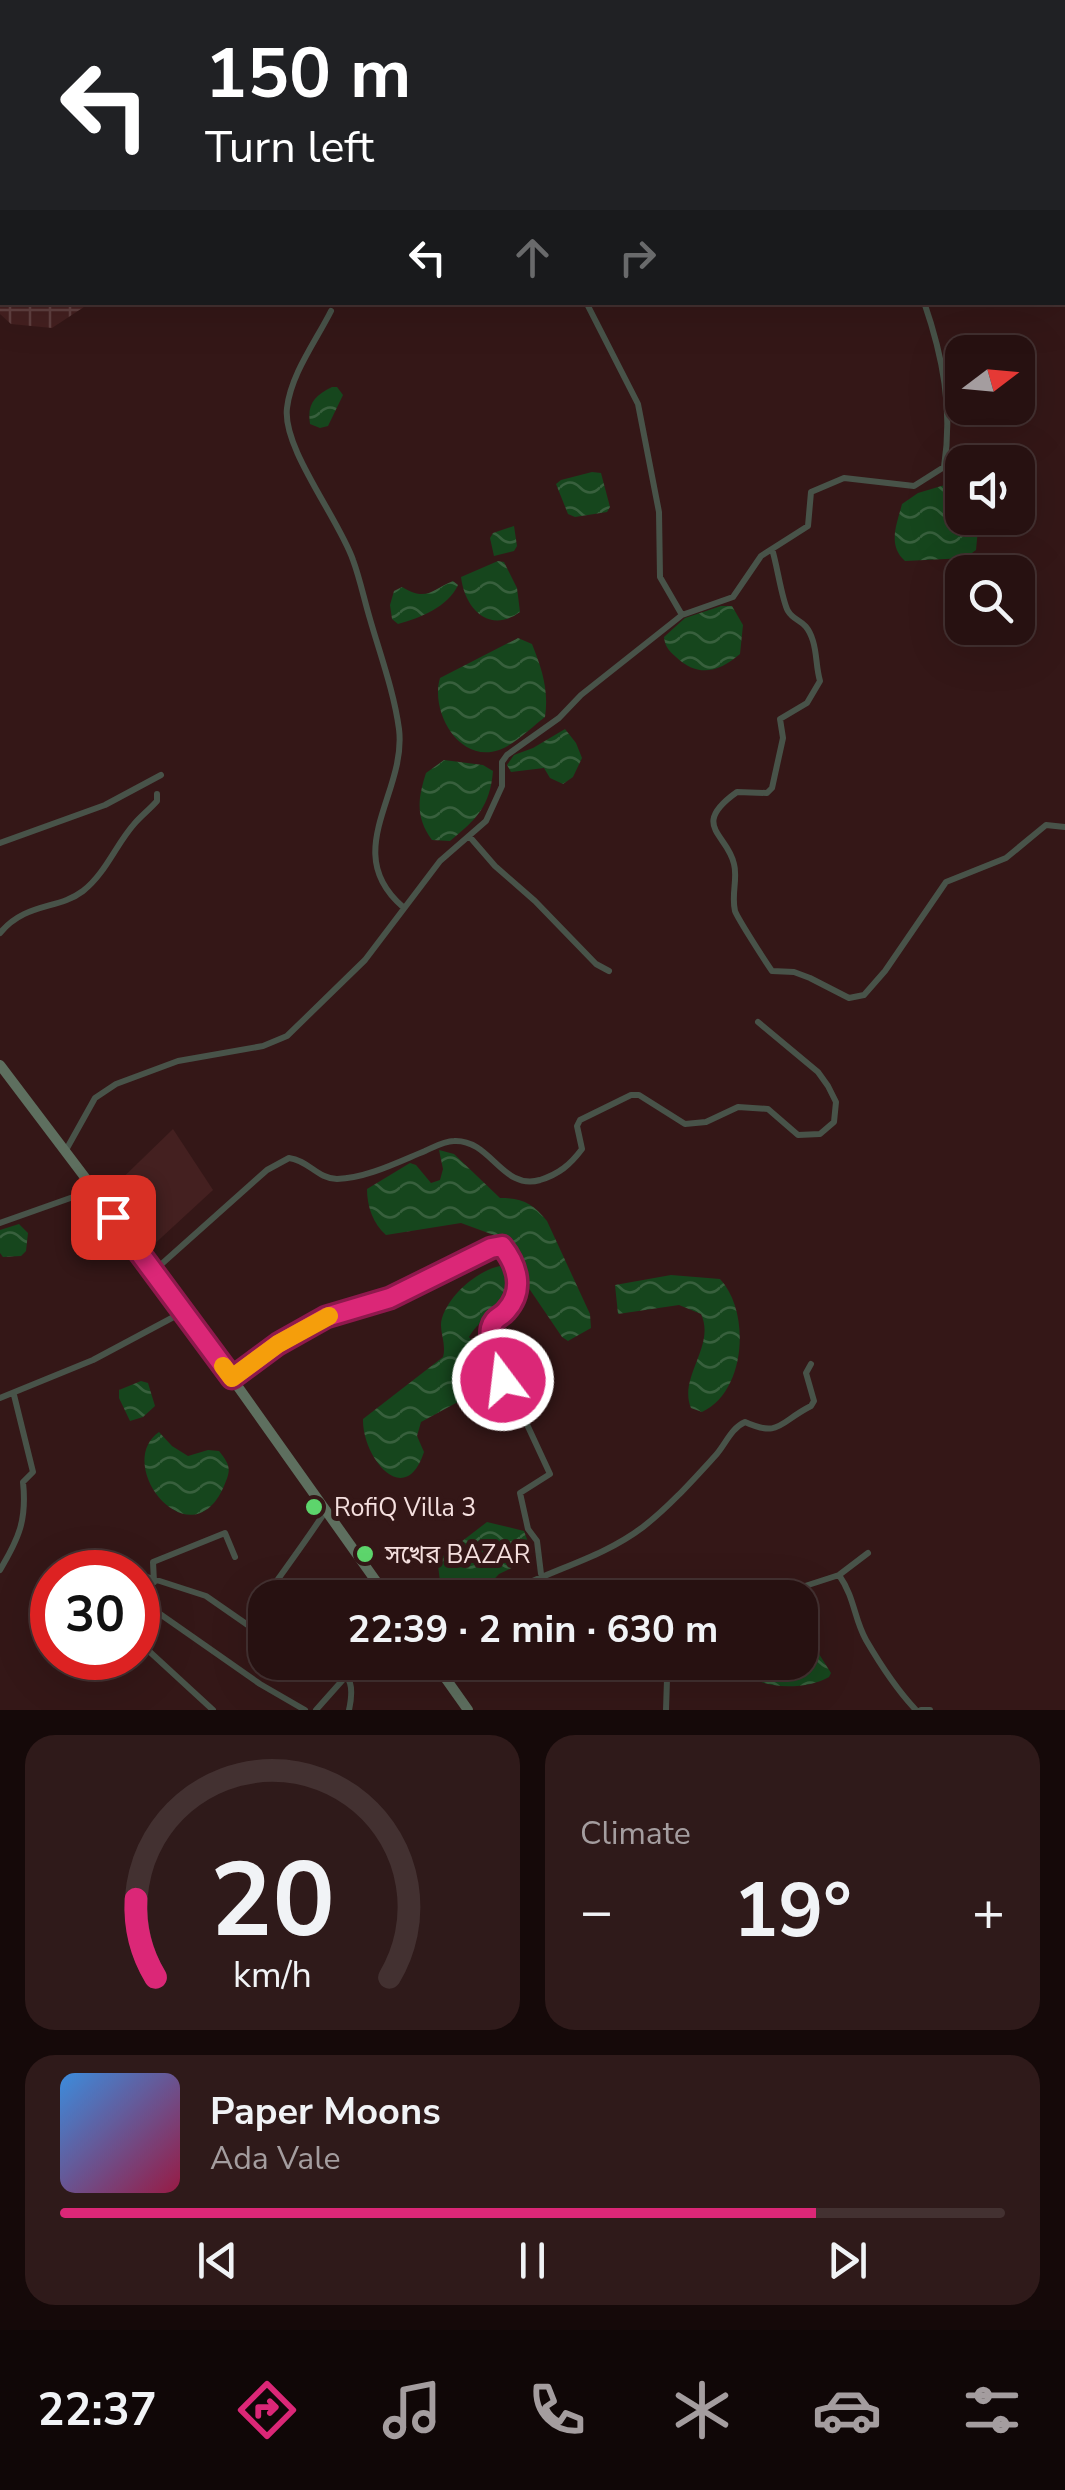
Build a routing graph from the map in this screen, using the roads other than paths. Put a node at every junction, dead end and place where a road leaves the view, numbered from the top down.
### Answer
1 (588, 305) edge
2 (925, 305) edge
3 (331, 311) dead end
4 (772, 549) junction
5 (682, 614) junction
6 (161, 774) dead end
7 (157, 794) dead end
8 (1065, 827) edge
9 (469, 836) junction
10 (0, 844) edge
11 (402, 907) junction
12 (0, 932) edge
13 (609, 972) dead end
14 (758, 1022) dead end
15 (0, 1065) edge
16 (66, 1151) junction
17 (93, 1190) junction
18 (0, 1224) edge
19 (155, 1270) junction
20 (183, 1312) junction
21 (812, 1364) dead end
22 (232, 1378) junction
23 (14, 1395) junction
24 (0, 1398) edge
25 (326, 1511) junction
26 (868, 1553) dead end
27 (235, 1556) dead end
28 (160, 1559) edge
29 (0, 1570) edge
30 (541, 1574) junction
31 (840, 1575) junction
32 (276, 1580) edge
33 (375, 1580) edge
34 (530, 1580) edge
35 (818, 1581) edge
36 (160, 1584) edge
37 (160, 1614) edge
38 (248, 1624) edge
39 (160, 1658) edge
40 (343, 1680) edge
41 (351, 1680) edge
42 (447, 1680) edge
43 (667, 1680) edge
44 (214, 1710) edge
45 (305, 1710) edge
46 (316, 1710) edge
47 (349, 1710) edge
48 (468, 1710) edge
49 (666, 1710) edge
50 (918, 1710) edge
51 (930, 1710) edge

1 - 5 street
2 - 4 street
3 - 11 street
4 - 5 street
4 - 8 street
5 - 9 street
6 - 10 street
7 - 12 street
9 - 11 street
9 - 13 street
11 - 16 street
14 - 19 street
15 - 16 street
16 - 17 street
17 - 18 street
17 - 19 street
19 - 20 street
20 - 22 street
20 - 23 street
21 - 30 street
22 - 25 street
22 - 30 street
23 - 24 street
23 - 29 street
25 - 32 street
25 - 33 street
26 - 31 street
27 - 28 street
30 - 34 street
31 - 35 street
31 - 50 street
36 - 38 street
37 - 45 street
39 - 44 street
40 - 46 street
41 - 47 street
42 - 48 street
43 - 49 street
50 - 51 street

